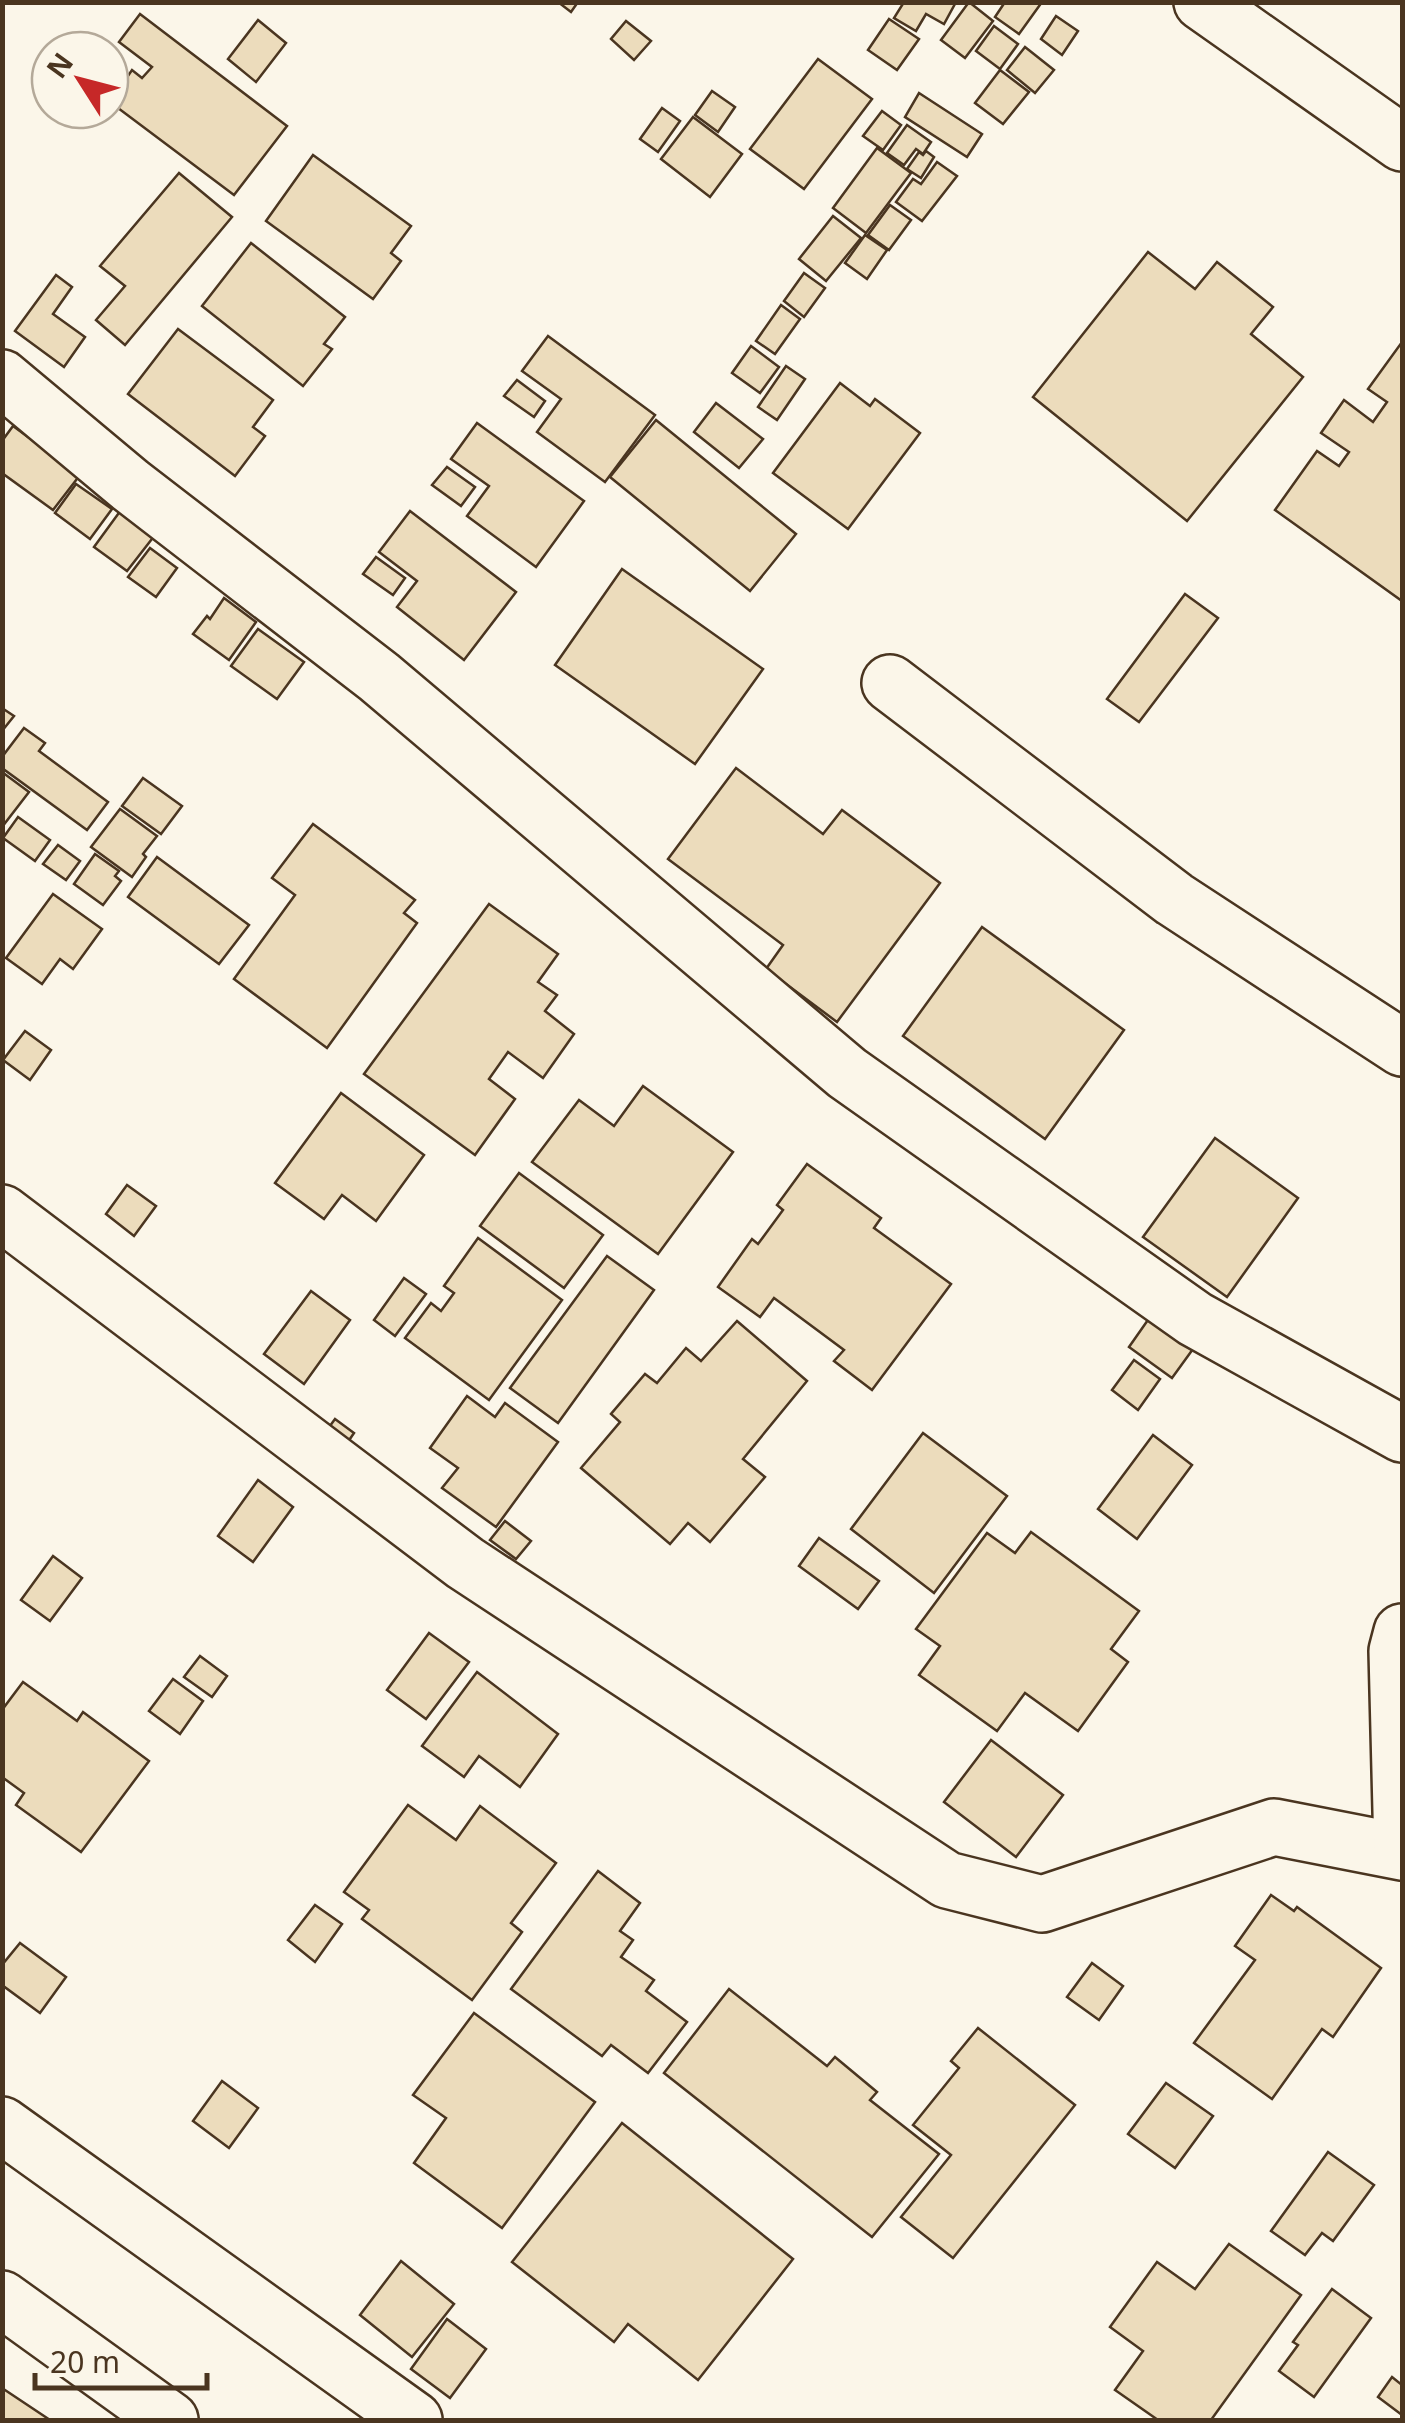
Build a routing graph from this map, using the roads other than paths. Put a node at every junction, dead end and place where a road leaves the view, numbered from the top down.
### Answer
1 (1202, 2) edge
2 (1402, 143) edge
3 (2, 378) edge
4 (890, 682) dead end
5 (1402, 1048) edge
6 (2, 1214) edge
7 (1402, 1434) edge
8 (1402, 1632) edge
9 (1402, 1852) edge
10 (2, 2126) edge
11 (2, 2299) edge
12 (170, 2420) edge
13 (414, 2420) edge

1 - 2 street
3 - 7 street
4 - 5 street
6 - 9 street
8 - 9 street
10 - 13 street
11 - 12 street

